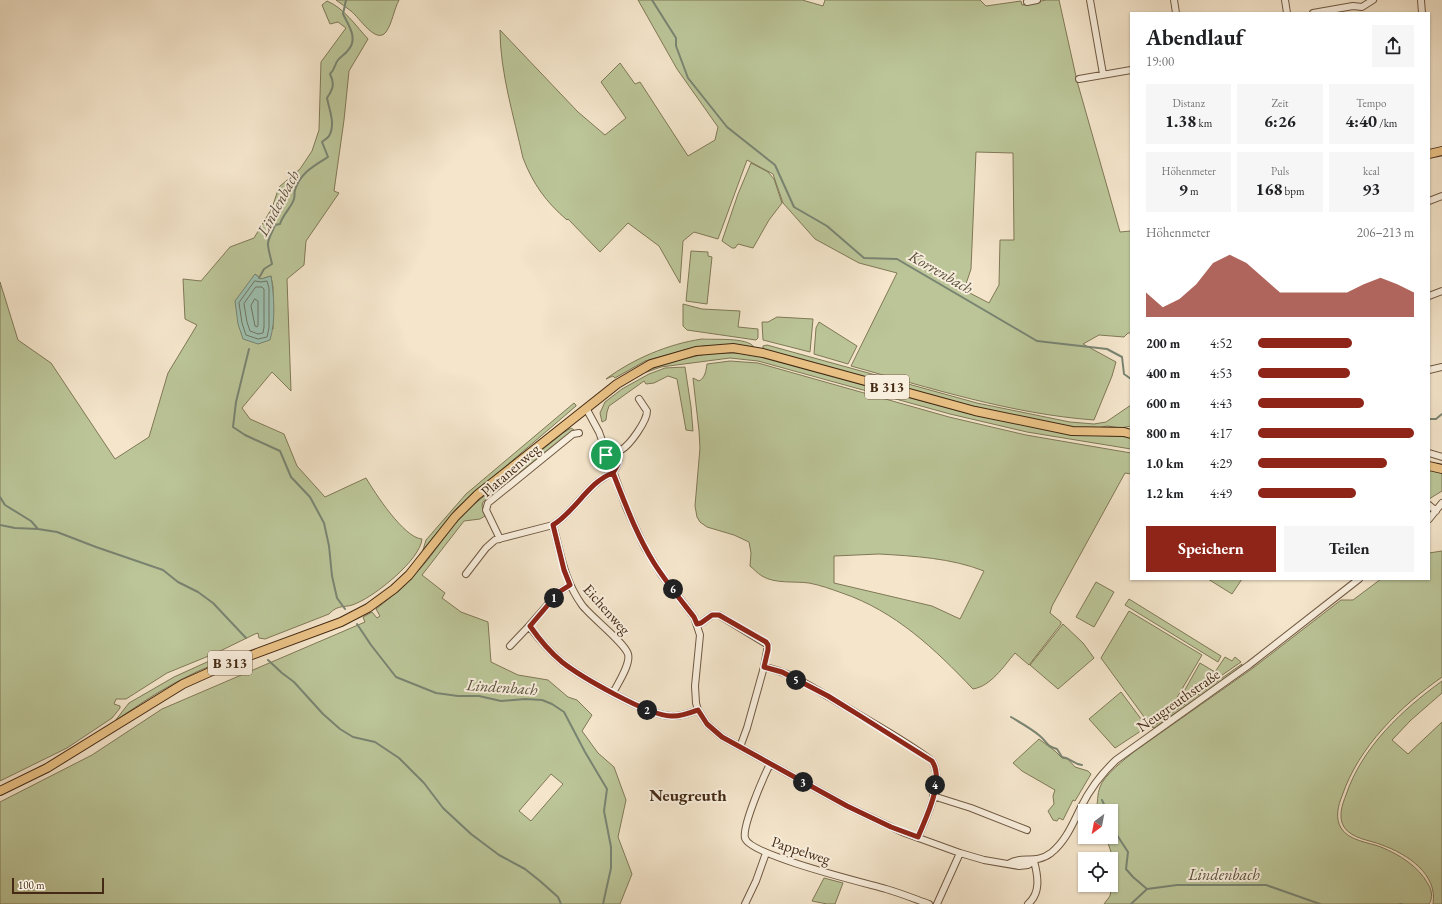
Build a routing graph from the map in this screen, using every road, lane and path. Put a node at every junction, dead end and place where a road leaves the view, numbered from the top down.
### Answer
1 (1037, 0) edge
2 (1090, 0) edge
3 (1174, 0) edge
4 (1285, 0) edge
5 (1373, 0) edge
6 (1421, 0) edge
7 (1027, 2) dead end
8 (1362, 10) edge
9 (1176, 12) edge
10 (1287, 12) edge
11 (1318, 12) edge
12 (1422, 12) edge
13 (1130, 70) edge
14 (1103, 74) junction
15 (1079, 79) dead end
16 (1442, 151) edge
17 (1430, 154) edge
18 (1442, 196) edge
19 (1430, 201) edge
20 (1442, 291) edge
21 (1430, 296) edge
22 (1442, 367) edge
23 (1430, 370) edge
24 (639, 399) dead end
25 (586, 408) junction
26 (1129, 432) edge
27 (579, 433) dead end
28 (615, 452) junction
29 (1430, 453) edge
30 (606, 455) junction
31 (1442, 457) edge
32 (1430, 466) edge
33 (1442, 469) edge
34 (613, 473) junction
35 (1442, 503) edge
36 (1430, 506) edge
37 (1436, 511) junction
38 (1430, 517) edge
39 (553, 525) junction
40 (500, 539) junction
41 (466, 574) dead end
42 (1358, 580) edge
43 (570, 585) junction
44 (697, 624) junction
45 (530, 626) junction
46 (510, 646) dead end
47 (764, 667) junction
48 (613, 693) junction
49 (698, 710) junction
50 (740, 747) junction
51 (770, 764) junction
52 (0, 791) edge
53 (933, 796) junction
54 (1027, 830) dead end
55 (918, 837) junction
56 (766, 853) junction
57 (960, 853) junction
58 (1034, 861) junction
59 (912, 901) edge
60 (745, 904) edge
61 (929, 904) edge
62 (937, 904) edge
63 (1028, 904) edge

1 - 7 street
2 - 14 street
3 - 9 street
4 - 10 street
5 - 8 street
6 - 12 street
8 - 11 street
13 - 14 street
14 - 15 street
16 - 17 main road
18 - 19 street
20 - 21 street
22 - 23 street
24 - 28 street
25 - 26 main road, B 313
25 - 30 street
25 - 52 main road, B 313
27 - 40 street, Platanenweg
28 - 30 street
28 - 34 street
29 - 31 street
30 - 34 street
32 - 33 main road
34 - 39 street
34 - 44 street
35 - 37 street
36 - 37 street
37 - 38 street
39 - 40 street
39 - 43 street, Eichenweg
40 - 41 street
42 - 58 street, Neugreuthstraße
43 - 45 street
43 - 48 street, Eichenweg
44 - 47 street
44 - 49 street
45 - 46 street
45 - 48 street
47 - 50 street
47 - 53 street
48 - 49 street
49 - 50 street, Neugreuthstraße
50 - 51 street, Neugreuthstraße
51 - 55 street, Neugreuthstraße
51 - 56 street, Pappelweg
53 - 54 street
53 - 55 street
55 - 57 street, Neugreuthstraße
56 - 59 street, Pappelweg
56 - 60 street
57 - 58 street, Neugreuthstraße
57 - 62 street
58 - 63 street
59 - 61 street, Pappelweg

